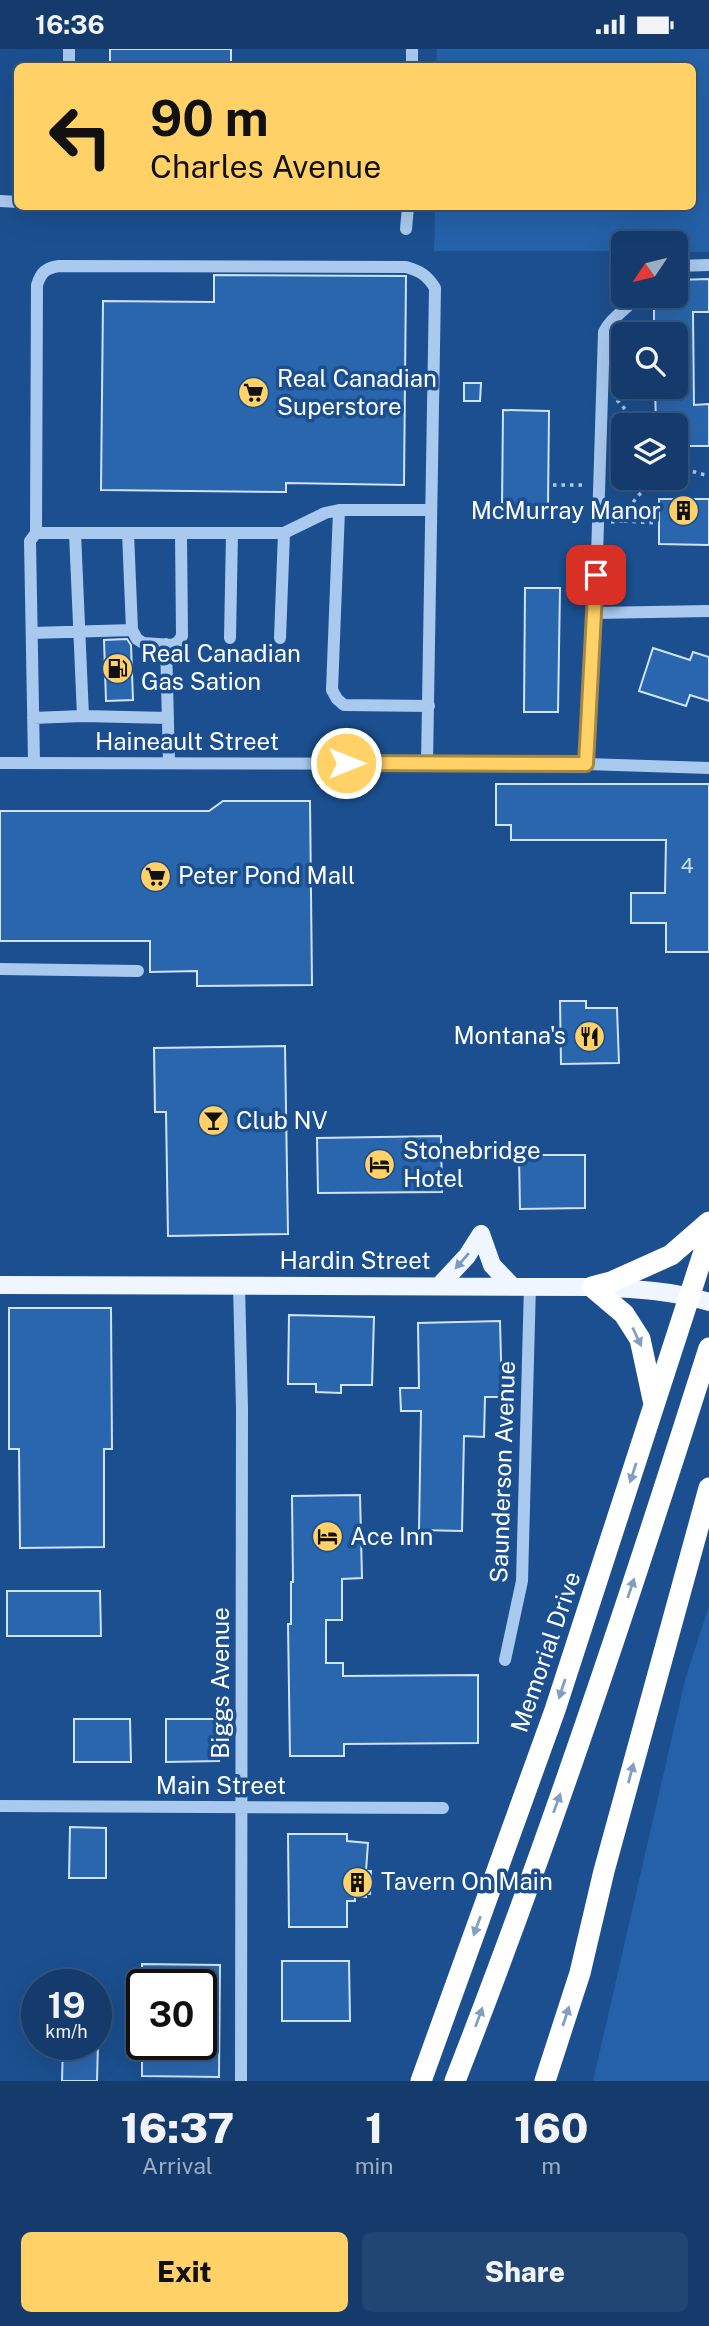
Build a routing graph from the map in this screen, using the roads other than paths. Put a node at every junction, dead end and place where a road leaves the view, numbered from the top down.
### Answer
1 (408, 210) edge
2 (407, 229) dead end
3 (709, 265) edge
4 (688, 266) edge
5 (626, 308) edge
6 (339, 510) junction
7 (431, 510) junction
8 (36, 533) junction
9 (75, 533) junction
10 (128, 533) junction
11 (181, 533) junction
12 (232, 533) junction
13 (284, 533) junction
14 (709, 611) edge
15 (594, 613) junction
16 (132, 630) junction
17 (79, 632) junction
18 (32, 633) junction
19 (230, 638) dead end
20 (280, 638) dead end
21 (166, 644) junction
22 (429, 706) junction
23 (83, 716) junction
24 (33, 718) junction
25 (168, 718) junction
26 (34, 762) junction
27 (0, 763) edge
28 (169, 763) junction
29 (427, 763) junction
30 (586, 764) junction
31 (709, 768) edge
32 (0, 969) edge
33 (138, 971) dead end
34 (709, 1222) edge
35 (709, 1236) edge
36 (0, 1285) edge
37 (239, 1285) junction
38 (440, 1285) junction
39 (530, 1285) junction
40 (511, 1286) junction
41 (592, 1287) junction
42 (700, 1299) edge
43 (709, 1348) edge
44 (654, 1408) junction
45 (709, 1488) edge
46 (505, 1660) dead end
47 (0, 1806) edge
48 (242, 1807) junction
49 (443, 1808) dead end
50 (241, 2081) edge
51 (421, 2081) edge
52 (455, 2081) edge
53 (545, 2081) edge

1 - 2 street
3 - 4 street
5 - 15 street
6 - 7 street
6 - 13 street
6 - 22 street
7 - 8 street
7 - 22 street
8 - 9 street
8 - 18 street
9 - 10 street
9 - 17 street
10 - 11 street
10 - 16 street
11 - 12 street
11 - 21 street
12 - 13 street
12 - 19 street
13 - 20 street
14 - 15 street
15 - 30 street
16 - 17 street
16 - 21 street
17 - 18 street
17 - 23 street
18 - 24 street
21 - 25 street
22 - 29 street
23 - 24 street
23 - 25 street
24 - 26 street
25 - 28 street
26 - 27 street, Haineault Street
26 - 28 street, Haineault Street
28 - 29 street, Haineault Street
29 - 30 street, Haineault Street
30 - 31 street, Haineault Street
32 - 33 street
34 - 41 highway
35 - 42 highway, Memorial Drive
36 - 37 main road, Hardin Street
37 - 38 main road, Hardin Street
37 - 48 street, Biggs Avenue
38 - 40 main road, Hardin Street
40 -> 38 main road
39 - 40 main road, Hardin Street
39 - 41 main road, Hardin Street
39 - 46 street, Saunderson Avenue
41 - 42 main road, Hardin Street
41 -> 44 highway
42 - 44 highway, Memorial Drive
52 -> 43 highway
44 -> 51 highway, Memorial Drive
53 -> 45 highway
47 - 48 street, Main Street
48 - 49 street, Main Street
48 - 50 street, Biggs Avenue

